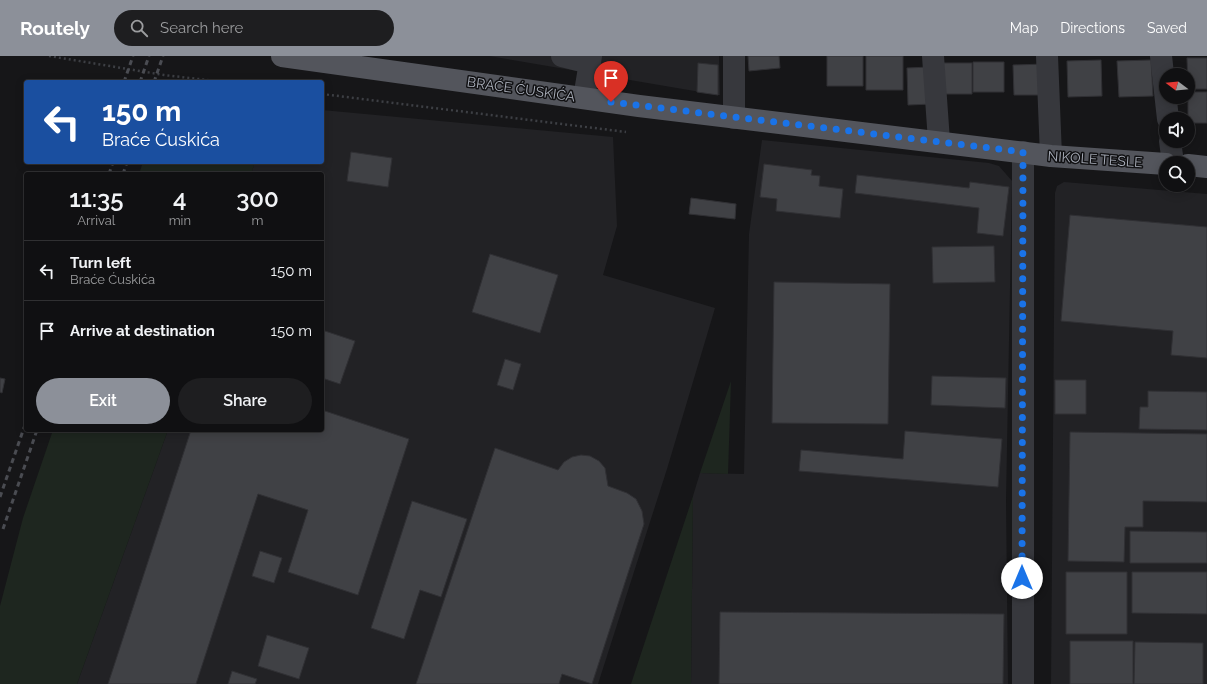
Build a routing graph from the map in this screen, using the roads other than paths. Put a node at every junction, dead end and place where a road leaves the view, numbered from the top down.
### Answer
1 (282, 56) edge
2 (562, 56) edge
3 (734, 56) edge
4 (933, 56) edge
5 (1047, 56) edge
6 (1161, 56) edge
7 (591, 59) edge
8 (584, 98) junction
9 (1167, 112) edge
10 (734, 118) junction
11 (939, 141) junction
12 (1023, 152) junction
13 (1051, 156) junction
14 (1159, 164) edge
15 (1195, 166) edge
16 (1207, 167) edge
17 (1023, 684) edge

1 - 8 main road, BRAĆE ĆUSKIĆA
2 - 7 street
3 - 10 street
4 - 11 street
5 - 13 street
6 - 9 street
7 - 8 street
8 - 10 main road, BRAĆE ĆUSKIĆA
10 - 11 main road, BRAĆE ĆUSKIĆA
11 - 12 main road, BRAĆE ĆUSKIĆA
12 - 13 main road, NIKOLE TESLE
12 - 17 street
13 - 14 main road, NIKOLE TESLE
15 - 16 main road

